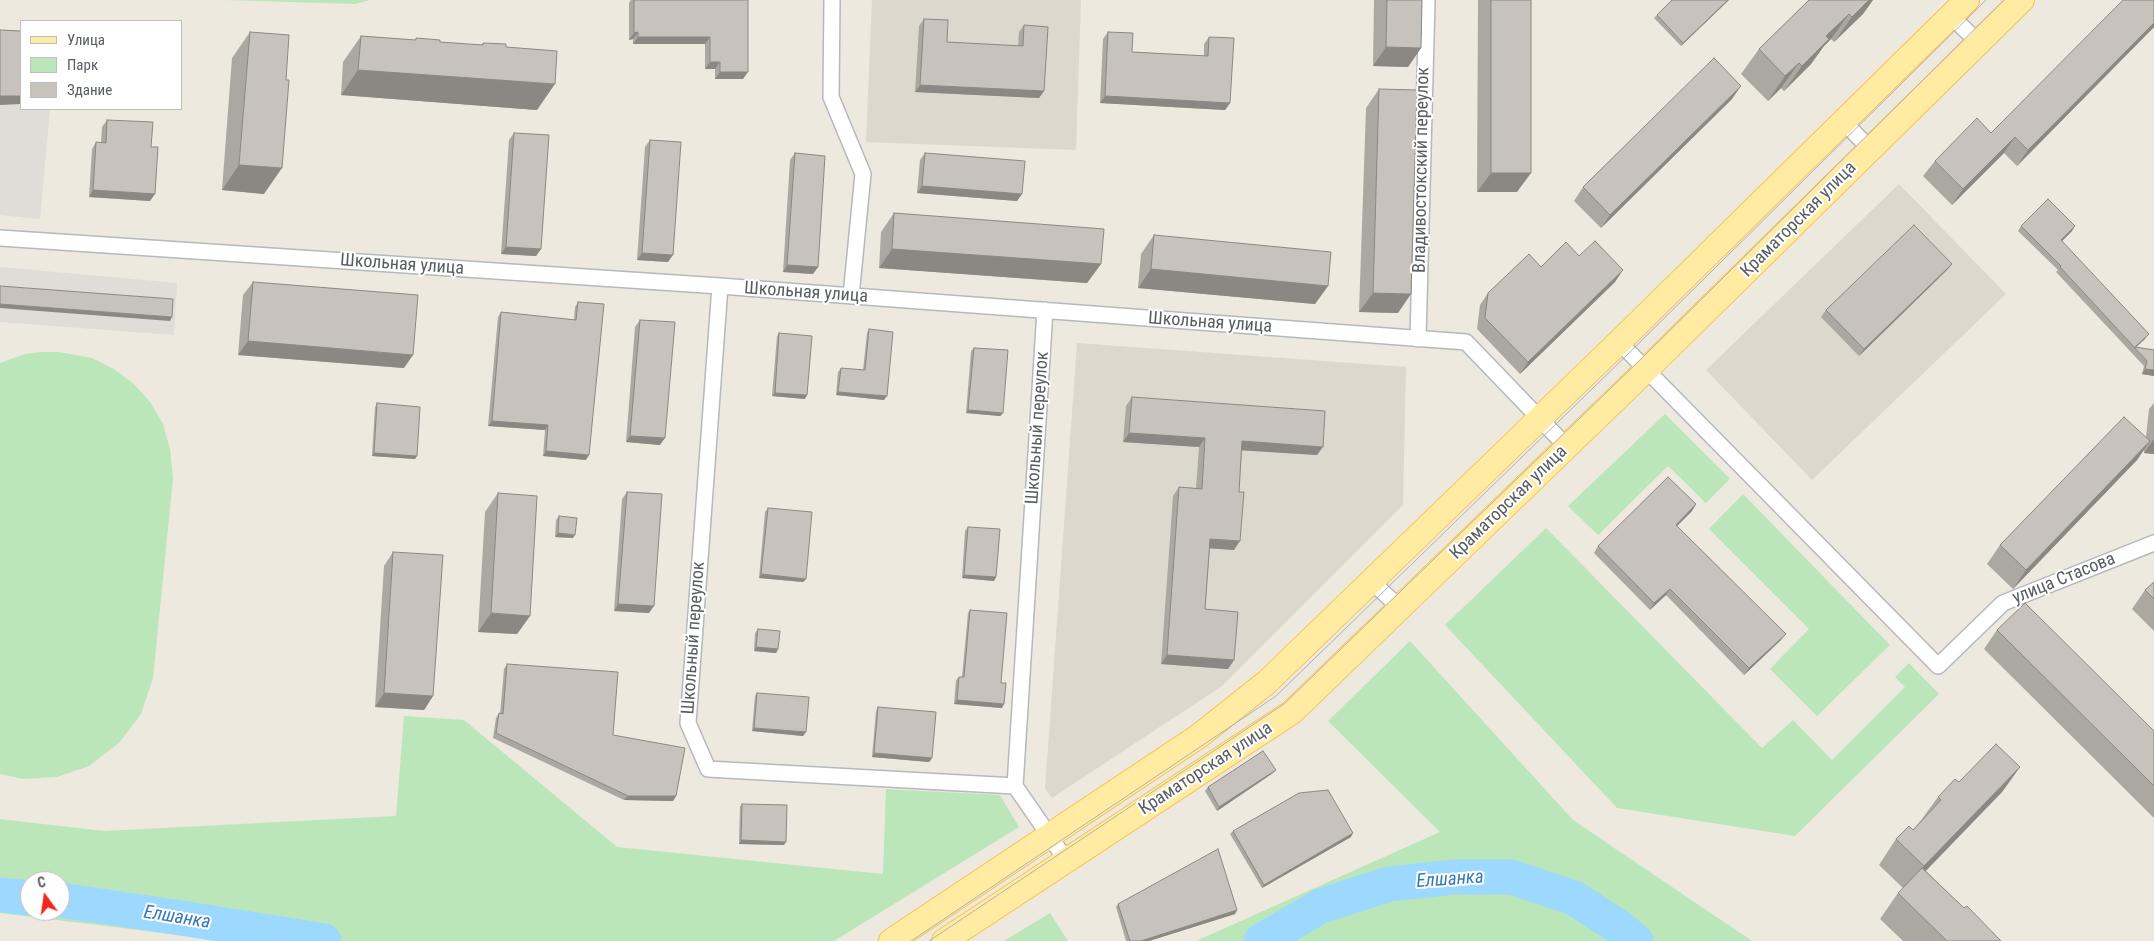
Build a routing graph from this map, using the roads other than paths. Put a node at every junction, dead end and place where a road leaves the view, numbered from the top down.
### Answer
1 (832, 0) edge
2 (1427, 0) edge
3 (2022, 0) edge
4 (1959, 8) edge
5 (1979, 43) junction
6 (1844, 122) junction
7 (1870, 149) junction
8 (0, 238) edge
9 (720, 286) junction
10 (851, 296) junction
11 (1045, 310) junction
12 (1418, 339) junction
13 (1619, 342) junction
14 (1646, 370) junction
15 (1540, 419) junction
16 (1567, 447) junction
17 (2154, 543) edge
18 (1371, 581) junction
19 (1400, 608) junction
20 (1015, 786) junction
21 (1050, 836) junction
22 (1066, 860) junction
23 (891, 941) edge
24 (944, 941) edge

1 - 10 street
2 - 12 street, Владивостокский переулок
3 - 5 main road, Краматорская улица
4 - 5 street
4 - 6 main road, Краматорская улица
5 - 7 main road, Краматорская улица
6 - 7 street
6 - 13 main road, Краматорская улица
7 - 14 main road, Краматорская улица
8 - 9 street, Школьная улица
9 - 10 street, Школьная улица
9 - 20 street, Школьный переулок
10 - 11 street, Школьная улица
11 - 12 street, Школьная улица
11 - 20 street, Школьный переулок
12 - 15 street, Школьная улица
13 - 14 street
13 - 15 main road, Краматорская улица
14 - 16 main road, Краматорская улица
14 - 17 street, улица Стасова
15 - 16 street, Школьная улица
15 - 18 main road, Краматорская улица
16 - 19 main road, Краматорская улица
18 - 19 street
18 - 21 main road, Краматорская улица
19 - 22 main road, Краматорская улица
20 - 21 street
21 - 22 street
21 - 23 main road, Краматорская улица
22 - 24 main road, Краматорская улица

